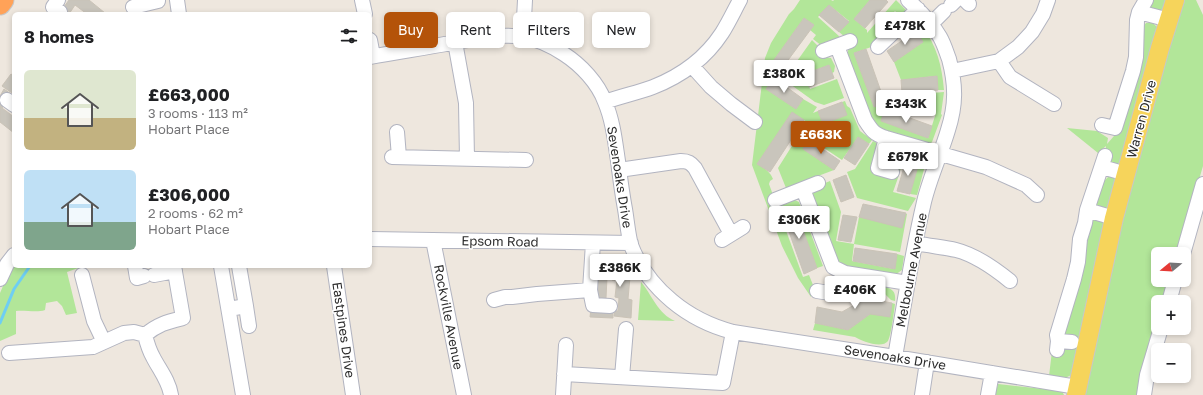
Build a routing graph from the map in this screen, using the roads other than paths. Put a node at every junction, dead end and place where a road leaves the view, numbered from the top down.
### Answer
1 (4, 0) edge
2 (177, 0) edge
3 (362, 0) edge
4 (525, 0) edge
5 (740, 0) edge
6 (1048, 0) edge
7 (1175, 0) edge
8 (158, 1) edge
9 (0, 4) edge
10 (913, 4) edge
11 (957, 4) edge
12 (1142, 6) edge
13 (133, 7) edge
14 (179, 12) edge
15 (365, 12) edge
16 (524, 12) edge
17 (1169, 20) junction
18 (931, 24) junction
19 (446, 44) edge
20 (878, 47) dead end
21 (456, 48) edge
22 (554, 48) edge
23 (823, 51) dead end
24 (372, 56) edge
25 (999, 62) junction
26 (692, 66) junction
27 (952, 71) junction
28 (605, 102) junction
29 (1054, 104) dead end
30 (755, 122) dead end
31 (1102, 125) dead end
32 (397, 132) dead end
33 (886, 138) junction
34 (939, 153) junction
35 (467, 159) junction
36 (526, 160) dead end
37 (1108, 165) dead end
38 (619, 170) junction
39 (892, 172) dead end
40 (818, 183) dead end
41 (1203, 184) edge
42 (803, 189) junction
43 (1037, 195) dead end
44 (775, 200) dead end
45 (1087, 210) junction
46 (1114, 218) junction
47 (1198, 221) edge
48 (732, 234) dead end
49 (372, 240) edge
50 (433, 240) junction
51 (593, 243) junction
52 (631, 243) junction
53 (916, 243) junction
54 (1186, 247) edge
55 (7, 259) edge
56 (221, 268) edge
57 (239, 268) edge
58 (335, 268) edge
59 (175, 269) edge
60 (144, 272) edge
61 (845, 272) junction
62 (82, 275) dead end
63 (0, 279) edge
64 (1010, 281) dead end
65 (908, 283) junction
66 (817, 289) dead end
67 (590, 290) junction
68 (494, 300) dead end
69 (246, 306) junction
70 (610, 306) dead end
71 (228, 309) junction
72 (250, 326) dead end
73 (626, 329) dead end
74 (733, 332) junction
75 (144, 335) junction
76 (1159, 335) edge
77 (104, 342) junction
78 (1063, 344) dead end
79 (566, 345) dead end
80 (9, 353) dead end
81 (896, 357) junction
82 (927, 362) junction
83 (992, 373) junction
84 (564, 374) junction
85 (622, 377) junction
86 (1076, 391) edge
87 (170, 395) edge
88 (243, 395) edge
89 (353, 395) edge
90 (464, 395) edge
91 (563, 395) edge
92 (922, 395) edge
93 (988, 395) edge
94 (1144, 395) edge

1 - 9 highway
2 - 14 street
3 - 15 street
4 - 16 street
5 - 26 street
6 - 25 street
7 - 17 main road, Warren Drive
8 - 13 street
10 - 18 street, Melbourne Avenue
10 - 20 street, Melbourne Avenue
11 - 18 street
12 - 17 street, Warren Drive
12 - 31 street, Warren Drive
17 - 46 main road, Warren Drive
18 - 27 street, Melbourne Avenue
19 - 24 street, Sevenoaks Drive
21 - 35 street
22 - 28 street, Sevenoaks Drive
23 - 33 street
25 - 27 street
25 - 29 street
26 - 28 street
26 - 30 street
27 - 34 street, Melbourne Avenue
28 - 38 street, Sevenoaks Drive
32 - 35 street
33 - 34 street
33 - 39 street
34 - 43 street
34 - 53 street, Melbourne Avenue
35 - 36 street
37 - 45 street
38 - 48 street
38 - 52 street, Sevenoaks Drive
40 - 42 street
41 - 47 street
42 - 44 street
42 - 61 street
45 - 46 street
45 - 78 street
46 - 86 main road, Warren Drive
47 - 54 street
49 - 50 street, Epsom Road
50 - 51 street, Epsom Road
50 - 90 street, Rockville Avenue
51 - 52 street, Epsom Road
51 - 67 street
52 - 74 street, Sevenoaks Drive
53 - 64 street
53 - 65 street, Melbourne Avenue
55 - 63 street
56 - 71 street
57 - 69 street
58 - 89 street, Eastpines Drive
59 - 60 street
59 - 75 street
61 - 65 street
61 - 66 street
62 - 77 street
65 - 81 street, Melbourne Avenue
67 - 68 street
67 - 70 street
69 - 71 street
69 - 72 street
71 - 88 street
73 - 85 street
74 - 81 street, Sevenoaks Drive
74 - 85 street
75 - 77 street
75 - 87 street
76 - 94 street
77 - 80 street
79 - 84 street
81 - 82 street, Sevenoaks Drive
82 - 83 street, Sevenoaks Drive
82 - 92 street
83 - 86 street, Sevenoaks Drive
83 - 93 street
84 - 85 street
84 - 91 street

